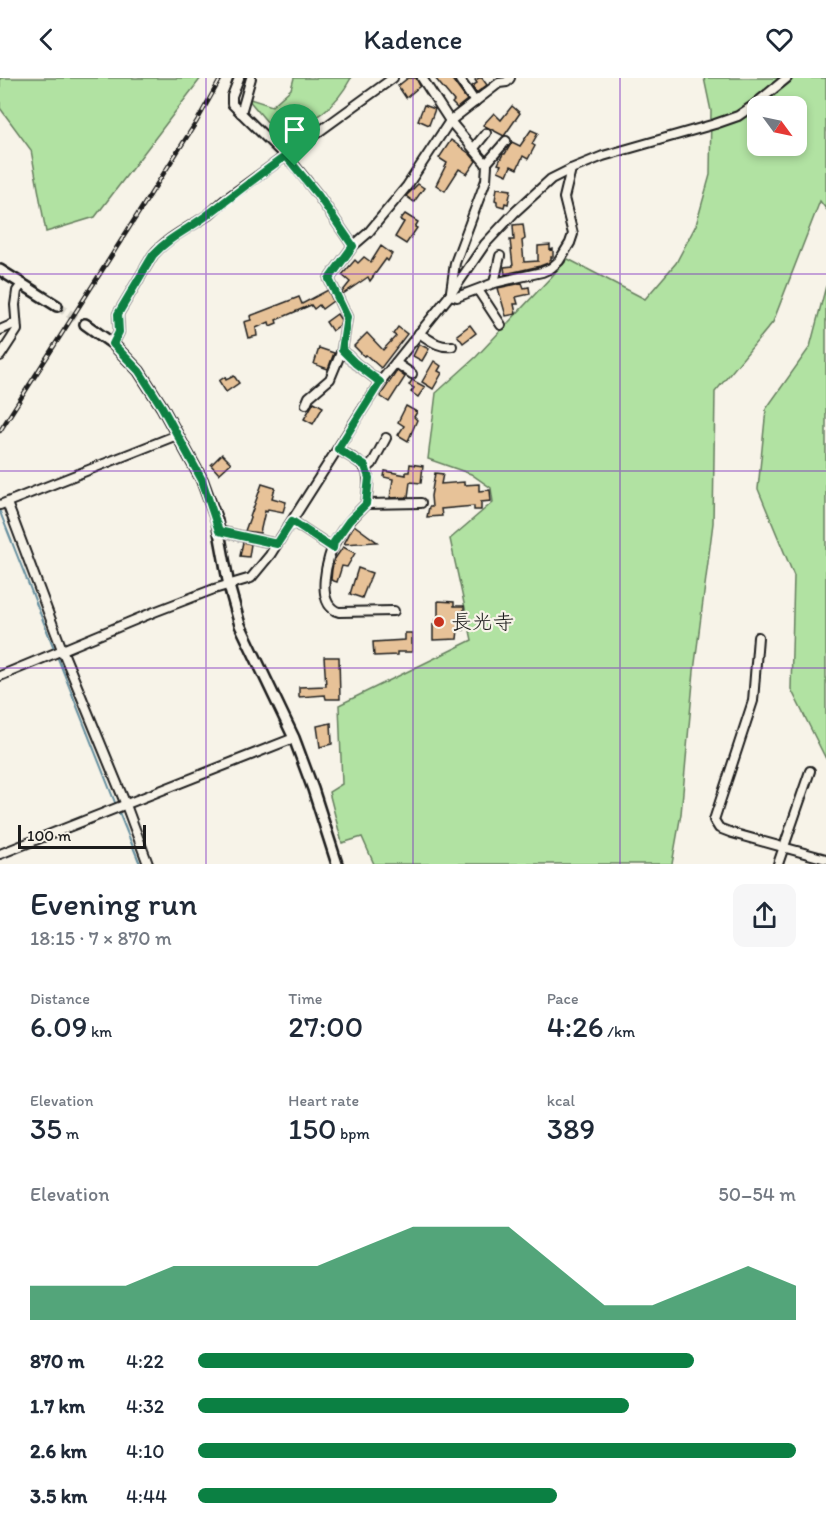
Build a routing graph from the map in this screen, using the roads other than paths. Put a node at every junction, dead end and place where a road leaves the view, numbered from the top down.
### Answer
1 (239, 78) edge
2 (251, 78) edge
3 (393, 78) edge
4 (422, 78) edge
5 (510, 78) edge
6 (787, 78) edge
7 (460, 80) dead end
8 (475, 102) junction
9 (241, 113) junction
10 (450, 121) junction
11 (486, 133) dead end
12 (506, 141) dead end
13 (474, 148) junction
14 (286, 156) junction
15 (486, 164) junction
16 (571, 169) junction
17 (353, 246) junction
18 (500, 256) dead end
19 (0, 270) edge
20 (495, 283) junction
21 (22, 284) junction
22 (478, 290) junction
23 (450, 295) junction
24 (57, 306) tunnel mouth
25 (16, 323) junction
26 (85, 324) tunnel mouth
27 (501, 325) dead end
28 (0, 330) edge
29 (419, 333) junction
30 (113, 344) junction
31 (452, 346) dead end
32 (342, 350) junction
33 (0, 356) edge
34 (396, 363) junction
35 (412, 374) dead end
36 (380, 382) junction
37 (306, 404) dead end
38 (177, 435) junction
39 (386, 438) dead end
40 (338, 449) junction
41 (366, 469) junction
42 (421, 503) dead end
43 (4, 504) edge
44 (366, 504) junction
45 (292, 521) junction
46 (219, 531) junction
47 (277, 544) junction
48 (333, 548) junction
49 (229, 586) junction
50 (394, 611) dead end
51 (758, 637) dead end
52 (63, 652) junction
53 (0, 676) edge
54 (294, 738) junction
55 (810, 771) dead end
56 (126, 805) junction
57 (784, 846) junction
58 (0, 854) edge
59 (826, 859) edge
60 (148, 864) edge
61 (337, 864) edge
62 (778, 864) edge

1 - 9 street
2 - 9 street
3 - 14 street
4 - 10 street
5 - 8 street
6 - 16 street
7 - 8 street
8 - 10 street
9 - 14 street
10 - 13 street
10 - 17 street
11 - 13 street
12 - 15 street
13 - 15 street
14 - 17 street
14 - 30 street
15 - 23 street
16 - 20 street
16 - 23 street
17 - 32 street
18 - 20 street
19 - 21 street
20 - 22 street
21 - 24 street
21 - 25 street
22 - 23 street
22 - 27 street
23 - 29 street
25 - 28 street
25 - 33 street
26 - 30 street
29 - 31 street
29 - 34 street
30 - 38 street
32 - 36 street
32 - 37 street
34 - 35 street
34 - 36 street
36 - 40 street
38 - 43 street
38 - 46 street
39 - 41 street
40 - 41 street
40 - 45 street
41 - 44 street
42 - 44 street
43 - 52 street
44 - 48 street
45 - 47 street
45 - 48 street
46 - 47 street
46 - 49 street
47 - 49 street
48 - 50 street
49 - 52 street
49 - 54 street
51 - 57 street
52 - 53 street
52 - 56 street
54 - 56 street
54 - 61 street
55 - 57 street
56 - 58 street
56 - 60 street
57 - 59 street
57 - 62 street

